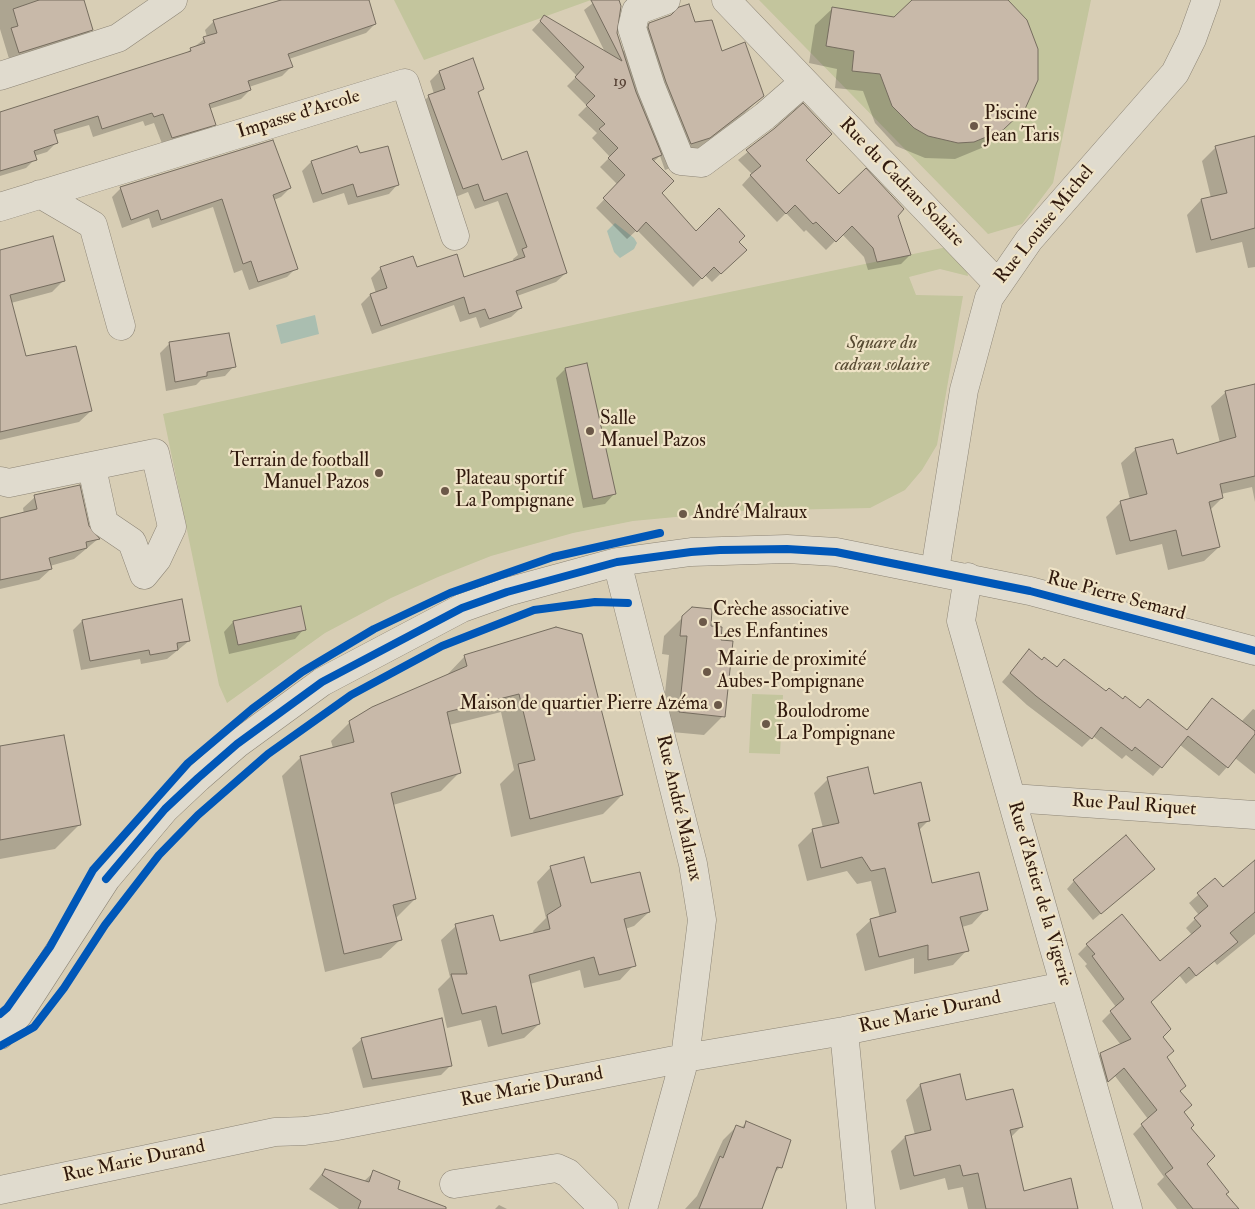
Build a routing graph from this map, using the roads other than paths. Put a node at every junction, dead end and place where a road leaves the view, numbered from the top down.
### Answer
1 (172, 0) edge
2 (666, 0) edge
3 (726, 0) edge
4 (1206, 0) edge
5 (0, 76) edge
6 (804, 82) junction
7 (40, 194) junction
8 (0, 207) edge
9 (455, 236) dead end
10 (998, 284) junction
11 (121, 326) dead end
12 (92, 468) dead end
13 (0, 482) edge
14 (617, 562) junction
15 (935, 570) junction
16 (968, 577) junction
17 (1255, 651) edge
18 (1012, 798) junction
19 (1255, 815) edge
20 (1064, 986) junction
21 (844, 1031) junction
22 (0, 1035) edge
23 (685, 1058) junction
24 (454, 1184) dead end
25 (0, 1190) edge
26 (604, 1209) edge
27 (643, 1209) edge
28 (861, 1209) edge
29 (1128, 1209) edge

1 - 5 street
2 - 6 street
3 - 6 street, Rue du Cadran Solaire
4 - 10 street, Rue Louise Michel
6 - 10 street, Rue du Cadran Solaire
7 - 8 street, Impasse d'Arcole
7 - 9 street, Impasse d'Arcole
7 - 11 street
10 - 15 street, Rue Louise Michel
12 - 13 street
14 - 15 street, Rue Pierre Semard
14 - 22 street, Rue Pierre Semard
14 - 23 street, Rue André Malraux
15 - 16 street, Rue Pierre Semard
16 - 17 street, Rue Pierre Semard
16 - 18 street, Rue d'Astier de la Vigerie
18 - 19 street, Rue Paul Riquet
18 - 20 street, Rue d'Astier de la Vigerie
20 - 21 street, Rue Marie Durand
20 - 29 street, Rue d'Astier de la Vigerie
21 - 23 street, Rue Marie Durand
21 - 28 street
23 - 25 street, Rue Marie Durand
23 - 27 street, Rue André Malraux
24 - 26 street

